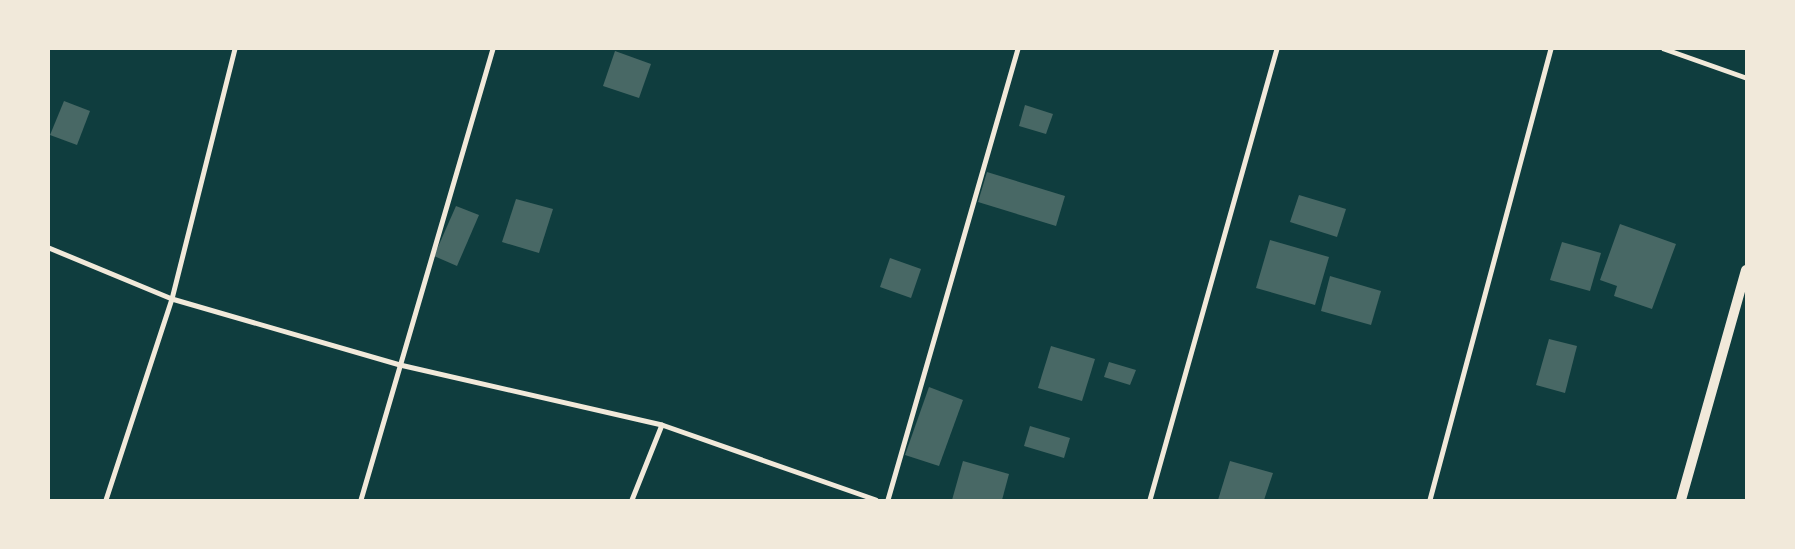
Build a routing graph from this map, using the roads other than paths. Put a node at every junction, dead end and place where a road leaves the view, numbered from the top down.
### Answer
1 (235, 49) edge
2 (493, 49) edge
3 (1018, 49) edge
4 (1277, 49) edge
5 (1551, 49) edge
6 (1664, 49) edge
7 (1746, 78) edge
8 (49, 248) edge
9 (1746, 270) edge
10 (172, 298) junction
11 (400, 365) junction
12 (662, 424) junction
13 (106, 500) edge
14 (362, 500) edge
15 (632, 500) edge
16 (876, 500) edge
17 (888, 500) edge
18 (1150, 500) edge
19 (1430, 500) edge
20 (1681, 500) edge

1 - 10 street
2 - 11 street
3 - 17 street
4 - 18 street
5 - 19 street
6 - 7 street
8 - 10 street
9 - 20 main road
10 - 11 street
10 - 13 street
11 - 12 street
11 - 14 street
12 - 15 street
12 - 16 street

